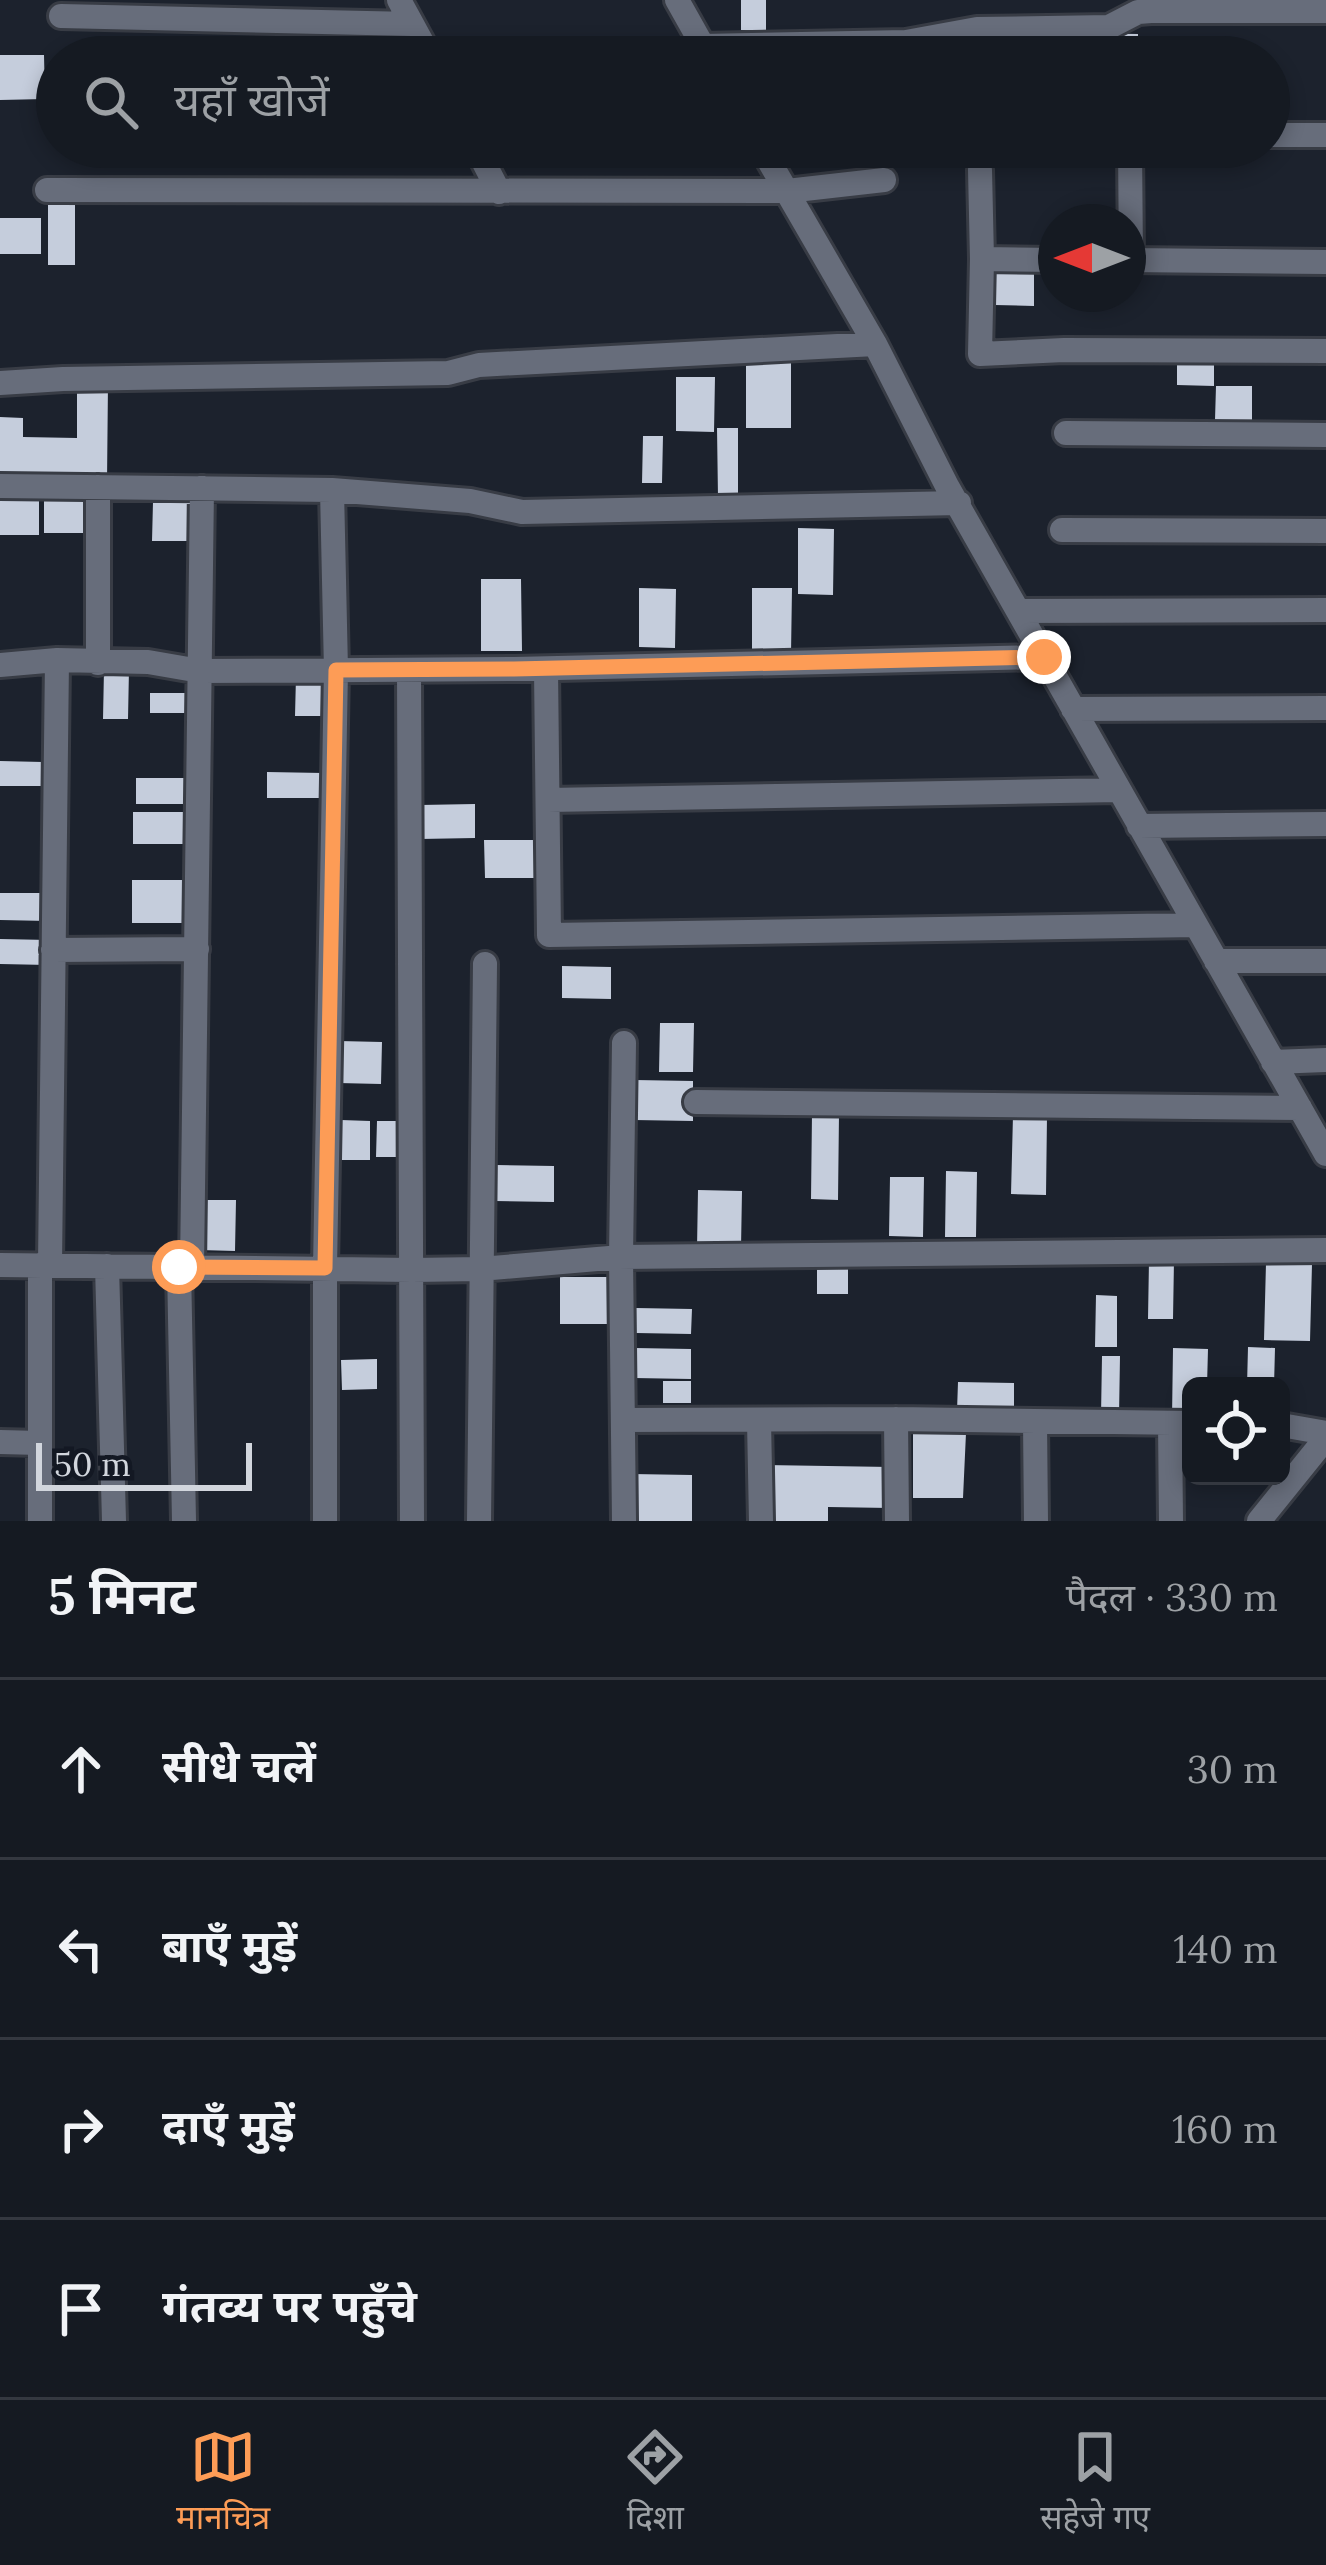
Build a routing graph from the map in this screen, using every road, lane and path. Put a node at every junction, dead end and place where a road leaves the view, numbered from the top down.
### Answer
1 (399, 0) edge
2 (677, 0) edge
3 (1326, 11) edge
4 (61, 16) dead end
5 (412, 24) junction
6 (419, 36) edge
7 (697, 36) edge
8 (936, 36) edge
9 (1290, 135) edge
10 (1326, 135) edge
11 (487, 168) edge
12 (773, 168) edge
13 (1128, 168) edge
14 (980, 170) dead end
15 (884, 180) dead end
16 (47, 190) dead end
17 (787, 191) junction
18 (500, 192) junction
19 (1128, 204) edge
20 (982, 259) junction
21 (1038, 260) edge
22 (1146, 260) edge
23 (1326, 262) edge
24 (874, 344) junction
25 (1326, 351) edge
26 (0, 383) edge
27 (1066, 433) dead end
28 (1326, 435) edge
29 (0, 486) edge
30 (98, 487) junction
31 (202, 488) junction
32 (332, 490) junction
33 (959, 503) junction
34 (1062, 530) dead end
35 (1326, 532) edge
36 (1326, 610) edge
37 (1018, 611) junction
38 (1044, 657) junction
39 (57, 660) junction
40 (98, 663) junction
41 (0, 665) edge
42 (546, 669) junction
43 (336, 670) junction
44 (409, 670) junction
45 (200, 671) junction
46 (1326, 708) edge
47 (1073, 709) junction
48 (1119, 790) junction
49 (548, 800) junction
50 (1326, 824) edge
51 (1139, 826) junction
52 (1196, 926) junction
53 (196, 949) junction
54 (53, 950) junction
55 (1326, 961) edge
56 (1216, 962) junction
57 (484, 964) dead end
58 (624, 1043) dead end
59 (1326, 1060) edge
60 (1273, 1062) junction
61 (696, 1102) dead end
62 (1300, 1108) junction
63 (1326, 1154) edge
64 (1326, 1250) edge
65 (621, 1257) junction
66 (0, 1265) edge
67 (45, 1265) junction
68 (107, 1266) junction
69 (186, 1267) junction
70 (325, 1268) junction
71 (480, 1269) junction
72 (412, 1270) junction
73 (896, 1419) junction
74 (623, 1420) junction
75 (759, 1420) junction
76 (1035, 1422) junction
77 (1180, 1423) edge
78 (1290, 1427) edge
79 (1326, 1436) edge
80 (0, 1442) edge
81 (40, 1443) junction
82 (40, 1521) edge
83 (114, 1521) edge
84 (184, 1521) edge
85 (325, 1521) edge
86 (412, 1521) edge
87 (479, 1521) edge
88 (624, 1521) edge
89 (761, 1521) edge
90 (897, 1521) edge
91 (1036, 1521) edge
92 (1171, 1521) edge
93 (1259, 1521) edge

1 - 5 street
2 - 7 street
3 - 8 street
4 - 5 street
5 - 6 street
9 - 10 street
11 - 18 street
12 - 17 street
13 - 19 street
14 - 20 street
15 - 17 street
16 - 18 street
17 - 18 street
17 - 24 street
20 - 21 street
20 - 25 street
22 - 23 street
24 - 26 street
24 - 33 street
27 - 28 street
29 - 30 street
30 - 31 street
30 - 40 street
31 - 32 street
31 - 45 street
32 - 33 street
32 - 43 street
33 - 37 street
34 - 35 street
36 - 37 street
37 - 38 street
38 - 42 street
38 - 47 street
39 - 40 street
39 - 41 street
39 - 54 street
40 - 45 street
42 - 44 street
42 - 49 street
43 - 44 street
43 - 45 street
43 - 70 street
44 - 72 street
45 - 53 street
46 - 47 street
47 - 48 street
48 - 49 street
48 - 51 street
49 - 52 street
50 - 51 street
51 - 52 street
52 - 56 street
53 - 54 street
53 - 69 street
54 - 67 street
55 - 56 street
56 - 60 street
57 - 71 street
58 - 65 street
59 - 60 street
60 - 62 street
61 - 62 street
62 - 63 street
64 - 65 street
65 - 71 street
65 - 74 street
66 - 67 street
67 - 68 street
67 - 81 street
68 - 69 street
68 - 83 street
69 - 70 street
69 - 84 street
70 - 72 street
70 - 85 street
71 - 72 street
71 - 87 street
72 - 86 street
73 - 75 street
73 - 76 street
73 - 90 street
74 - 75 street
74 - 88 street
75 - 89 street
76 - 77 street
76 - 91 street
77 - 92 street
78 - 79 street
79 - 93 street
80 - 81 street
81 - 82 street

